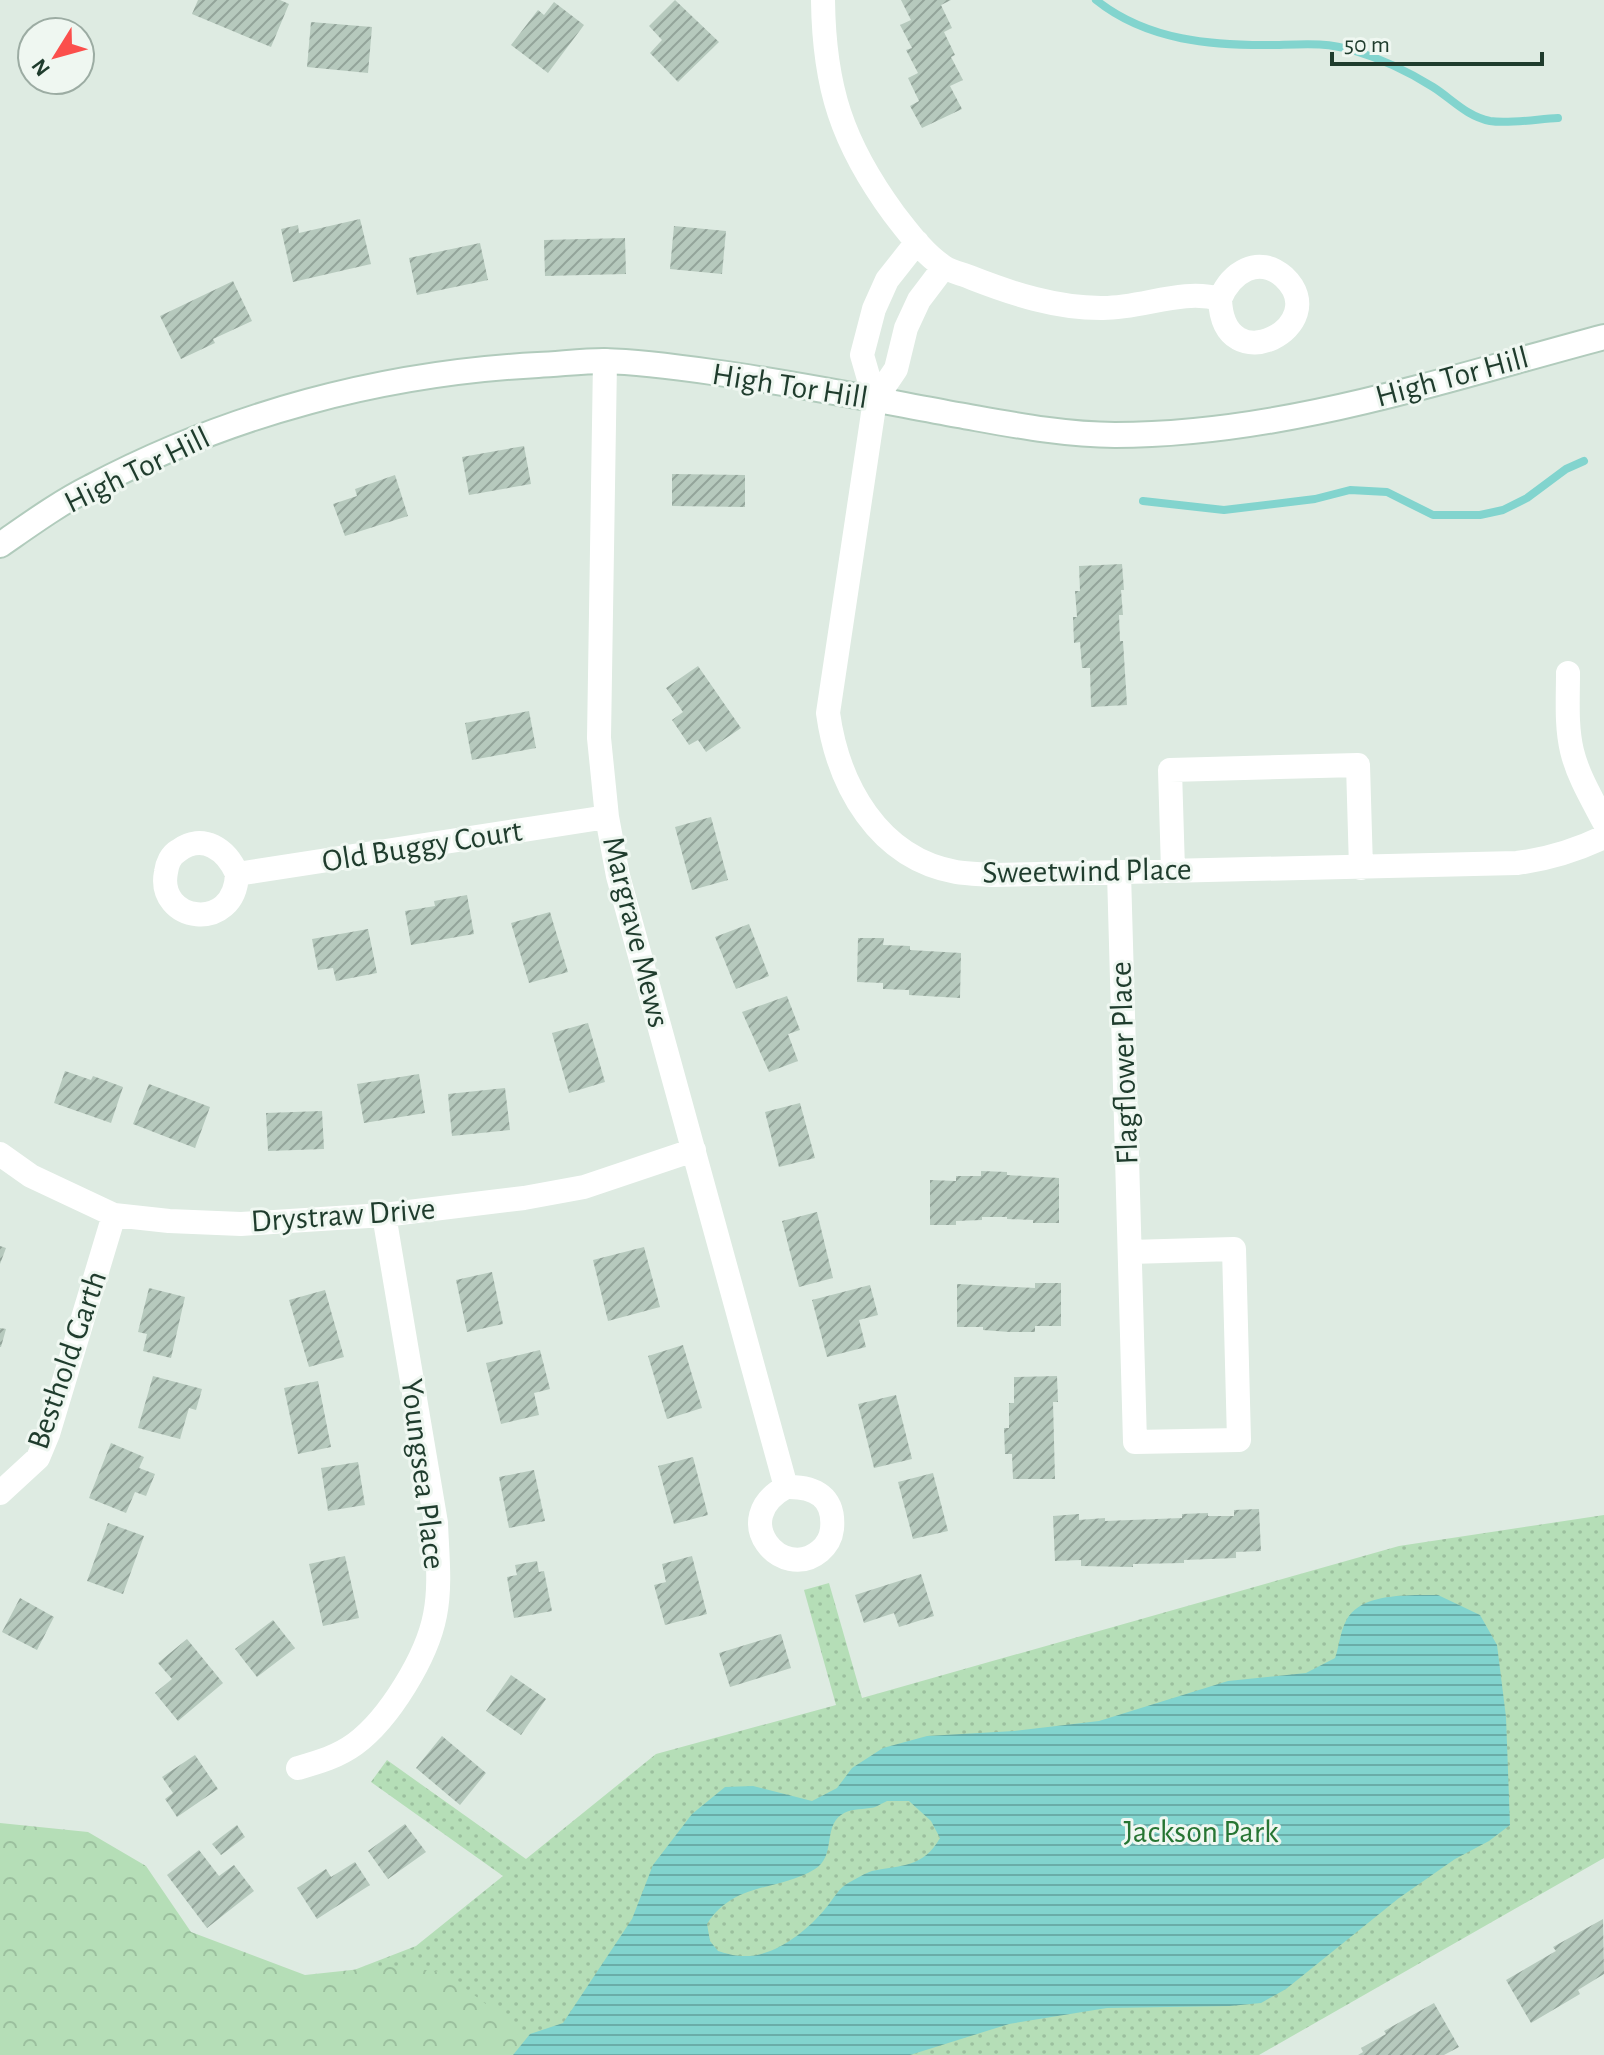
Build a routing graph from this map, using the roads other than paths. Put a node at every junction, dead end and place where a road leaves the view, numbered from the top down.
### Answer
1 (823, 0) edge
2 (917, 242) junction
3 (944, 267) junction
4 (1220, 299) dead end
5 (1604, 337) edge
6 (605, 361) junction
7 (875, 400) junction
8 (0, 545) edge
9 (1568, 673) dead end
10 (607, 817) junction
11 (1604, 822) edge
12 (1604, 837) edge
13 (1361, 868) junction
14 (1173, 870) junction
15 (1119, 873) junction
16 (237, 874) dead end
17 (694, 1150) junction
18 (0, 1154) edge
19 (114, 1215) junction
20 (384, 1215) junction
21 (1130, 1252) junction
22 (786, 1487) dead end
23 (0, 1493) edge
24 (298, 1768) dead end

1 - 2 street
2 - 3 street
2 - 7 street
3 - 4 street
3 - 7 street
5 - 7 street, High Tor Hill
6 - 7 street, High Tor Hill
6 - 8 street, High Tor Hill
6 - 10 street, Margrave Mews
7 - 15 street, Sweetwind Place
9 - 11 street
10 - 16 street, Old Buggy Court
10 - 17 street, Margrave Mews
12 - 13 street, Sweetwind Place
13 - 14 street, Sweetwind Place
13 - 14 street
14 - 15 street, Sweetwind Place
15 - 21 street, Flagflower Place
17 - 20 street, Drystraw Drive
17 - 22 street, Margrave Mews
18 - 19 street, Drystraw Drive
19 - 20 street, Drystraw Drive
19 - 23 street, Besthold Garth
20 - 24 street, Youngsea Place
21 - 21 street, Flagflower Place

